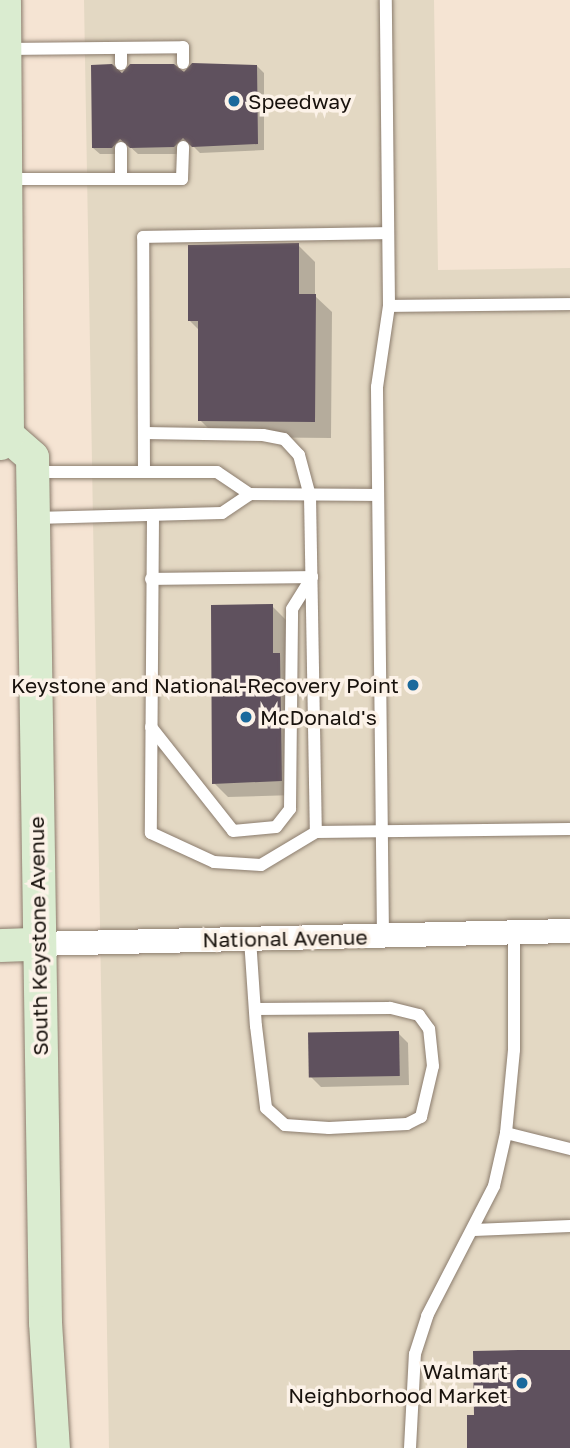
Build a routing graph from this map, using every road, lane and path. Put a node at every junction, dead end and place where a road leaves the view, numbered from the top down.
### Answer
1 (386, 0) edge
2 (3, 23) edge
3 (121, 48) junction
4 (121, 64) dead end
5 (183, 64) dead end
6 (183, 147) dead end
7 (121, 148) dead end
8 (6, 179) junction
9 (121, 179) junction
10 (388, 233) junction
11 (3, 238) edge
12 (570, 304) edge
13 (389, 306) junction
14 (4, 424) edge
15 (145, 433) junction
16 (33, 472) junction
17 (144, 472) junction
18 (250, 494) junction
19 (378, 495) junction
20 (310, 496) junction
21 (153, 517) junction
22 (34, 518) junction
23 (312, 577) junction
24 (152, 579) junction
25 (151, 727) junction
26 (570, 829) edge
27 (316, 832) junction
28 (383, 832) junction
29 (514, 932) junction
30 (570, 932) edge
31 (383, 936) junction
32 (250, 939) junction
33 (0, 944) edge
34 (37, 944) junction
35 (255, 1009) junction
36 (506, 1133) junction
37 (570, 1149) edge
38 (570, 1226) edge
39 (474, 1230) junction
40 (53, 1448) edge
41 (410, 1448) edge

1 - 10 lane
2 - 3 lane
2 - 8 main road, South Keystone Avenue
3 - 4 lane
3 - 5 lane
6 - 9 lane
7 - 9 lane
8 - 9 lane
8 - 11 main road, South Keystone Avenue
10 - 13 lane
10 - 15 lane
11 - 14 main road, South Keystone Avenue
12 - 13 lane
13 - 19 lane
14 - 16 main road, South Keystone Avenue
15 - 17 lane
15 - 20 lane
16 - 17 lane
16 - 22 main road, South Keystone Avenue
17 - 18 lane
18 - 20 lane
18 - 21 lane
19 - 20 lane
19 - 28 lane
20 - 23 lane
21 - 22 lane
21 - 24 lane
22 - 34 main road, South Keystone Avenue
23 - 24 lane
23 - 25 lane
23 - 27 lane
24 - 25 lane
25 - 27 lane
26 - 28 lane
27 - 28 lane
28 - 31 lane
29 - 30 street, National Avenue
29 - 31 street, National Avenue
29 - 36 lane
31 - 32 street, National Avenue
32 - 34 street, National Avenue
32 - 35 lane
33 - 34 main road, National Avenue
34 - 40 main road, South Keystone Avenue
35 - 35 lane
36 - 37 lane
36 - 39 lane
38 - 39 lane
39 - 41 lane

